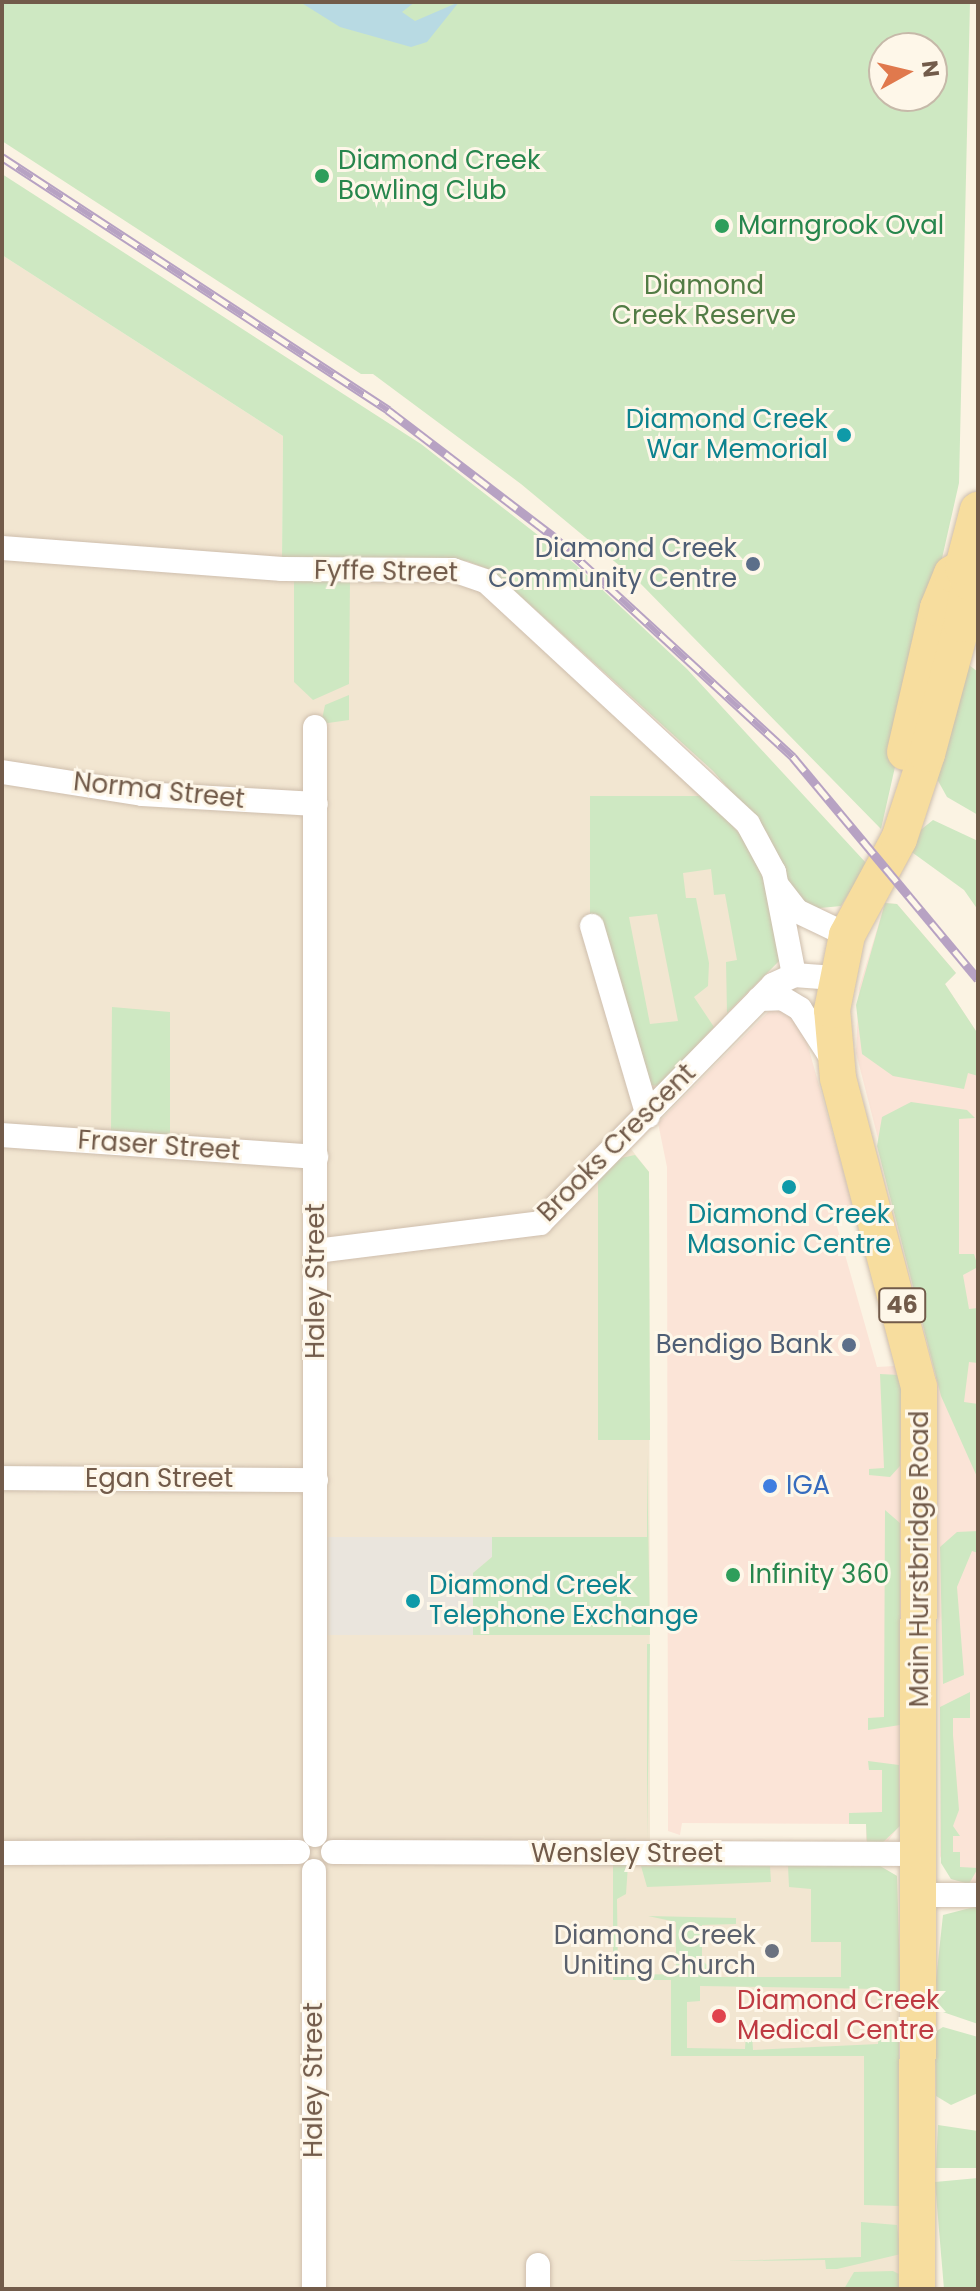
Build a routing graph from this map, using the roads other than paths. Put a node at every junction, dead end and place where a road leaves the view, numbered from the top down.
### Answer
1 (978, 510) edge
2 (2, 548) edge
3 (960, 642) edge
4 (315, 727) dead end
5 (2, 772) edge
6 (316, 804) junction
7 (778, 886) junction
8 (592, 926) dead end
9 (847, 935) junction
10 (794, 975) junction
11 (835, 978) junction
12 (759, 999) junction
13 (836, 1068) junction
14 (648, 1116) junction
15 (2, 1135) edge
16 (316, 1157) junction
17 (316, 1251) junction
18 (2, 1478) edge
19 (316, 1480) junction
20 (306, 1844) junction
21 (333, 1852) junction
22 (2, 1853) edge
23 (921, 1854) junction
24 (314, 1871) junction
25 (920, 1895) junction
26 (978, 1895) edge
27 (314, 2289) edge
28 (917, 2289) edge

1 - 3 main road, Main Hurstbridge Road / 46
2 - 7 street, Fyffe Street
3 - 9 main road, Main Hurstbridge Road / 46
4 - 6 street, Haley Street
5 - 6 street, Norma Street
6 - 16 street, Haley Street
7 - 9 street, Fyffe Street
7 - 10 street, Fyffe Street
8 - 14 street
9 - 11 main road, Main Hurstbridge Road / 46
10 - 11 street
10 - 12 street, Brooks Crescent
11 - 13 main road, Main Hurstbridge Road / 46
12 - 13 street
12 - 14 street, Brooks Crescent
13 - 23 main road, Main Hurstbridge Road / 46
14 - 17 street, Brooks Crescent
15 - 16 street, Fraser Street
16 - 17 street, Haley Street
17 - 19 street, Haley Street
18 - 19 street, Egan Street
19 - 20 street, Haley Street
20 - 21 street
20 - 22 street
20 - 24 street
21 - 23 street, Wensley Street
21 - 24 street
23 - 25 main road, Main Hurstbridge Road / 46
24 - 27 street, Haley Street
25 - 26 street
25 - 28 main road, Main Hurstbridge Road / 46

